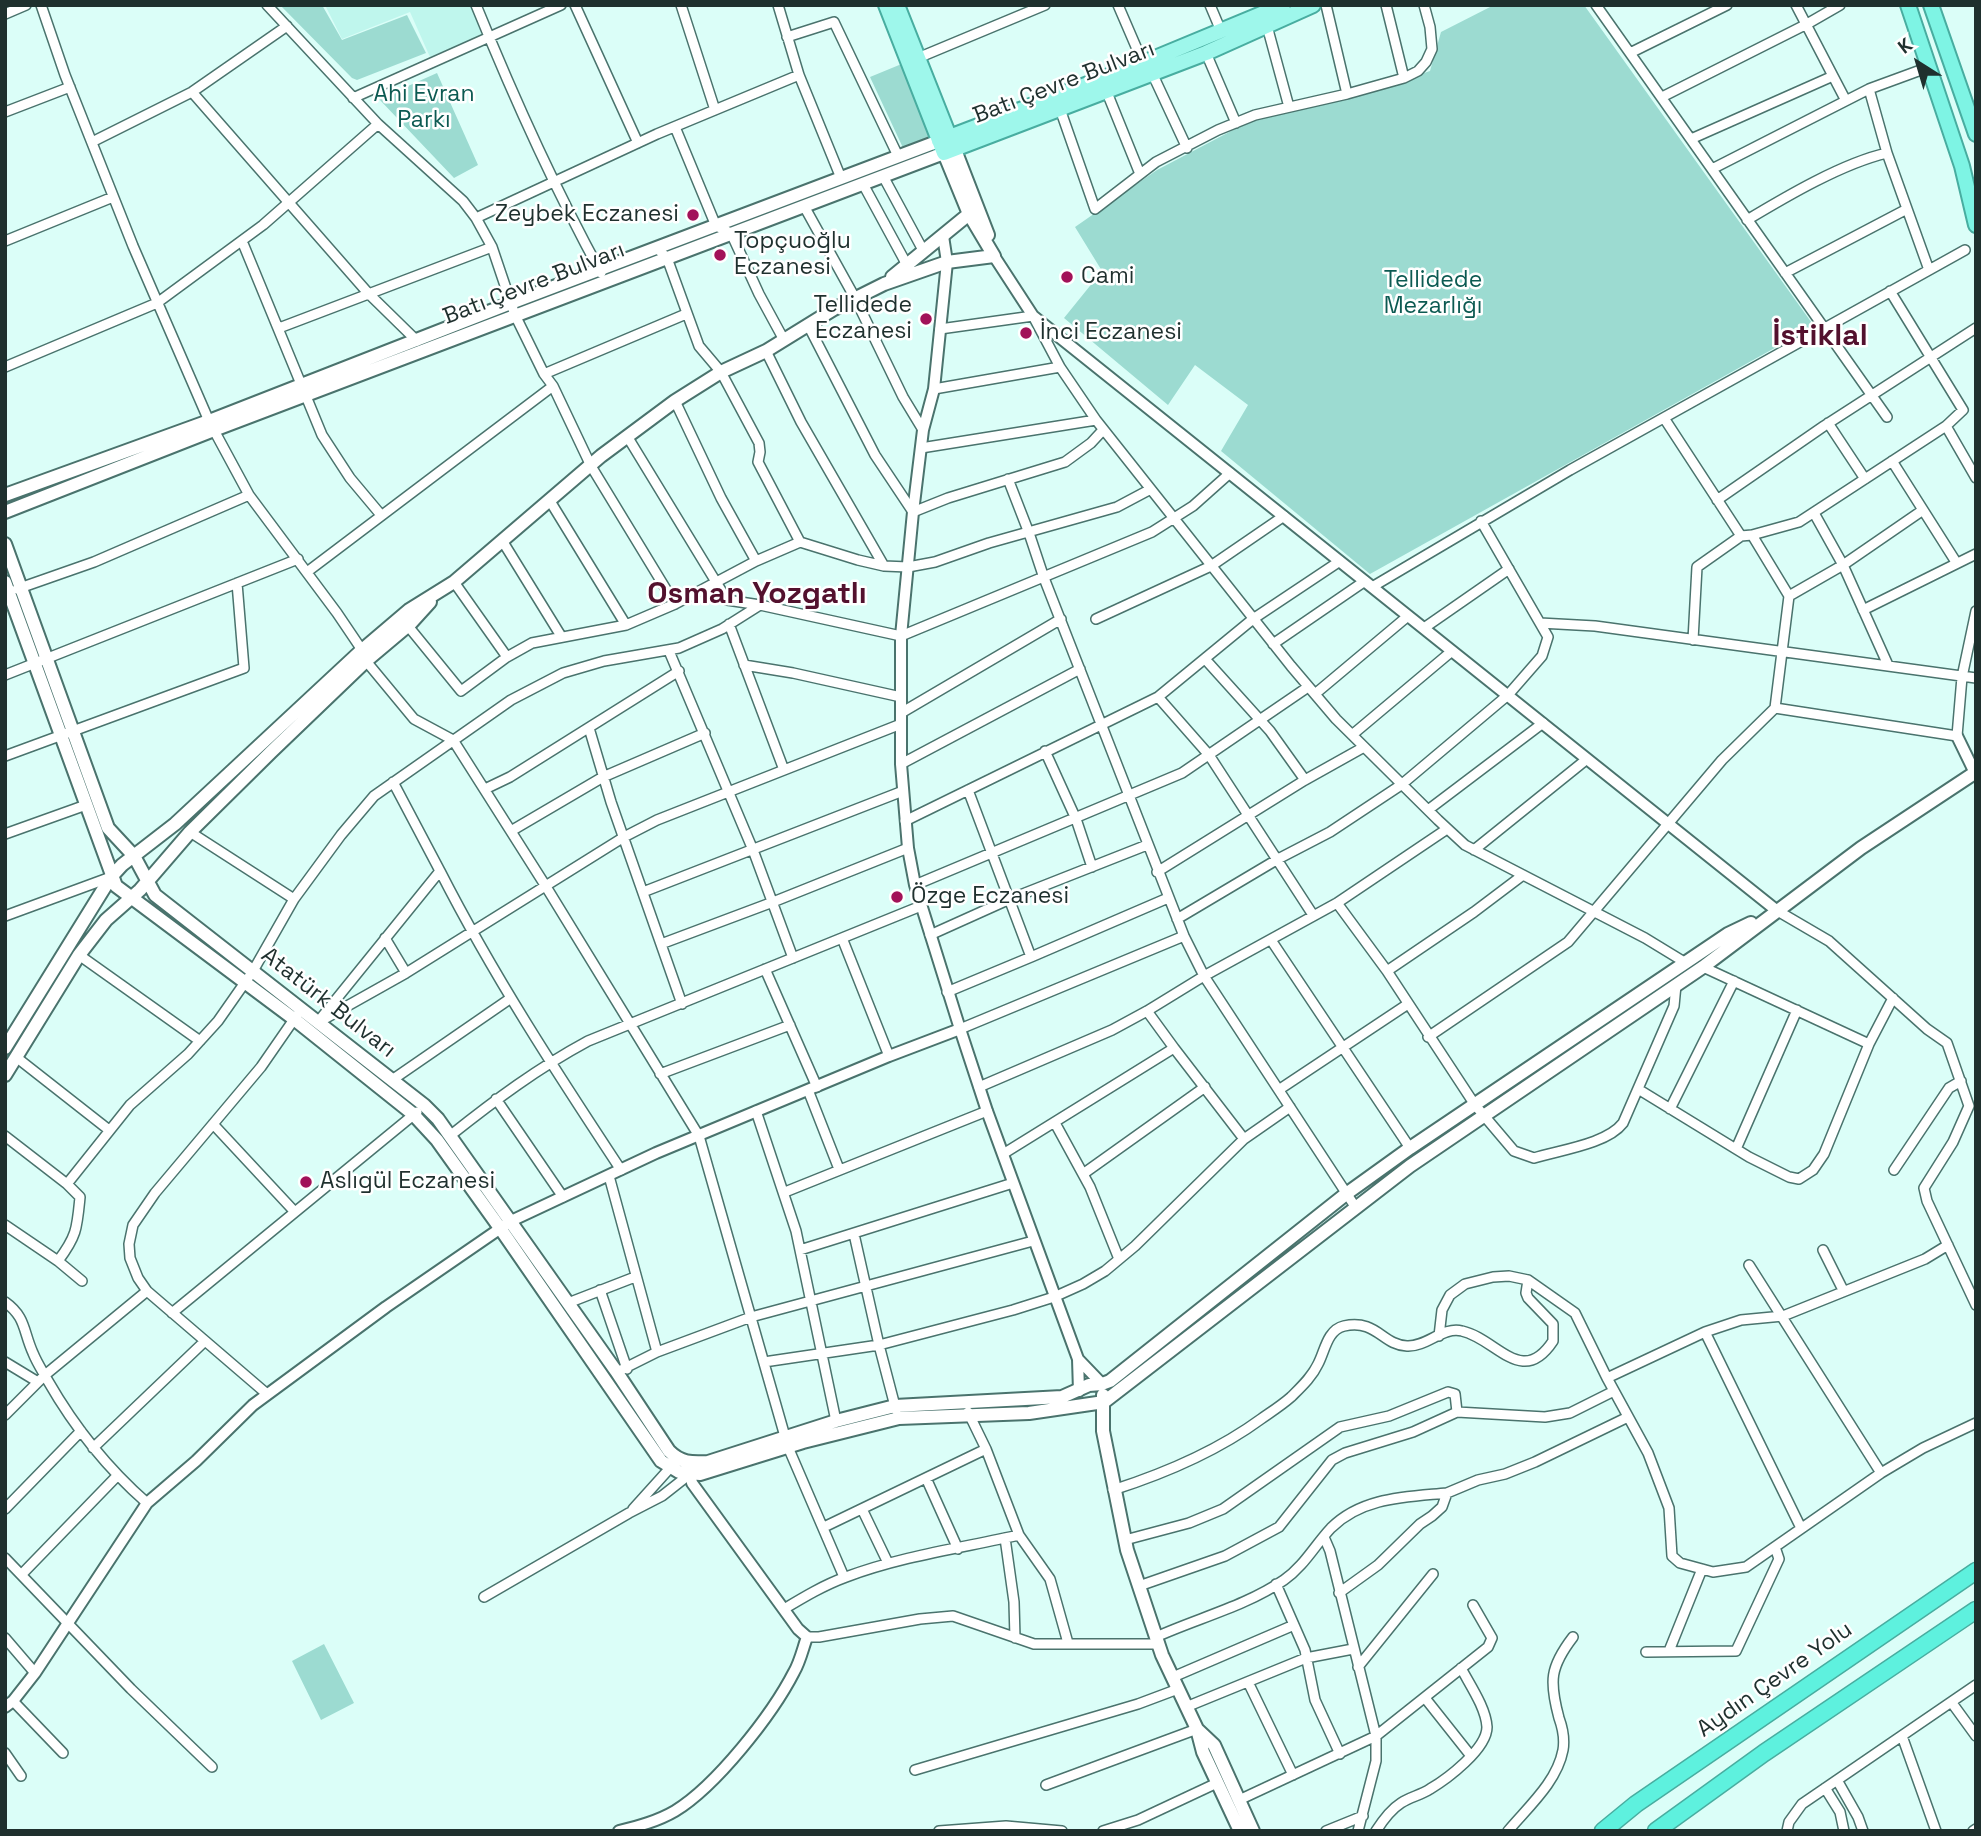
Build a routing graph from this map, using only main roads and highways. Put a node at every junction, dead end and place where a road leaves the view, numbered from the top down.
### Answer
1 (886, 5) edge
2 (897, 5) edge
3 (1283, 5) edge
4 (1312, 5) edge
5 (1908, 5) edge
6 (1931, 5) edge
7 (913, 60) junction
8 (1147, 68) junction
9 (1976, 134) edge
10 (947, 146) junction
11 (974, 211) junction
12 (1975, 221) edge
13 (602, 275) junction
14 (884, 284) junction
15 (513, 309) junction
16 (303, 391) junction
17 (211, 425) junction
18 (5, 495) edge
19 (5, 512) edge
20 (5, 544) edge
21 (6, 589) edge
22 (438, 594) junction
23 (364, 656) junction
24 (68, 734) junction
25 (1975, 773) edge
26 (134, 856) junction
27 (111, 877) junction
28 (148, 880) junction
29 (130, 898) junction
30 (1776, 910) junction
31 (249, 977) junction
32 (297, 1015) junction
33 (5, 1048) edge
34 (5, 1076) edge
35 (505, 1224) junction
36 (1101, 1384) junction
37 (1079, 1391) junction
38 (1104, 1402) junction
39 (1085, 1406) junction
40 (897, 1412) junction
41 (1102, 1431) junction
42 (787, 1441) junction
43 (690, 1469) junction
44 (1976, 1570) edge
45 (1976, 1610) edge
46 (1197, 1729) junction
47 (1240, 1831) edge
48 (1254, 1831) edge
49 (1603, 1831) edge
50 (1656, 1831) edge

1 - 7 main road
2 - 7 main road
3 - 8 main road, Batı Çevre Bulvarı
4 - 8 main road, Batı Çevre Bulvarı
5 - 12 highway
6 - 9 highway
7 - 10 main road
8 - 10 main road, Batı Çevre Bulvarı
8 - 10 main road, Batı Çevre Bulvarı
10 - 11 main road
10 - 13 main road, Batı Çevre Bulvarı
10 - 13 main road, Batı Çevre Bulvarı
11 - 14 main road
11 - 14 main road
13 - 15 main road, Batı Çevre Bulvarı
14 - 22 main road
15 - 16 main road, Batı Çevre Bulvarı
15 - 16 main road, Batı Çevre Bulvarı
16 - 17 main road, Batı Çevre Bulvarı
17 - 18 main road, Batı Çevre Bulvarı
17 - 19 main road, Batı Çevre Bulvarı
20 - 24 main road, Atatürk Bulvarı
21 - 24 main road, Atatürk Bulvarı
22 - 23 main road
22 - 23 main road
23 - 26 main road
23 - 28 main road
24 - 26 main road, Atatürk Bulvarı
24 - 27 main road, Atatürk Bulvarı
25 - 30 main road
26 - 27 main road
26 - 28 main road, Atatürk Bulvarı
27 - 29 main road, Atatürk Bulvarı
27 - 33 main road
28 - 29 main road
28 - 31 main road, Atatürk Bulvarı
29 - 31 main road, Atatürk Bulvarı
29 - 34 main road
30 - 36 main road
30 - 38 main road
31 - 32 main road, Atatürk Bulvarı
32 - 35 main road, Atatürk Bulvarı
32 - 35 main road, Atatürk Bulvarı
35 - 43 main road, Atatürk Bulvarı
35 - 43 main road, Atatürk Bulvarı
36 - 37 main road
36 - 38 main road
37 - 39 main road
37 - 40 main road
38 - 39 main road
38 - 41 main road
39 - 40 main road
39 - 41 main road
40 - 42 main road
40 - 42 main road
41 - 46 main road
42 - 43 main road
44 - 49 highway, Aydın Çevre Yolu
45 - 50 highway
46 - 47 main road
46 - 48 main road

